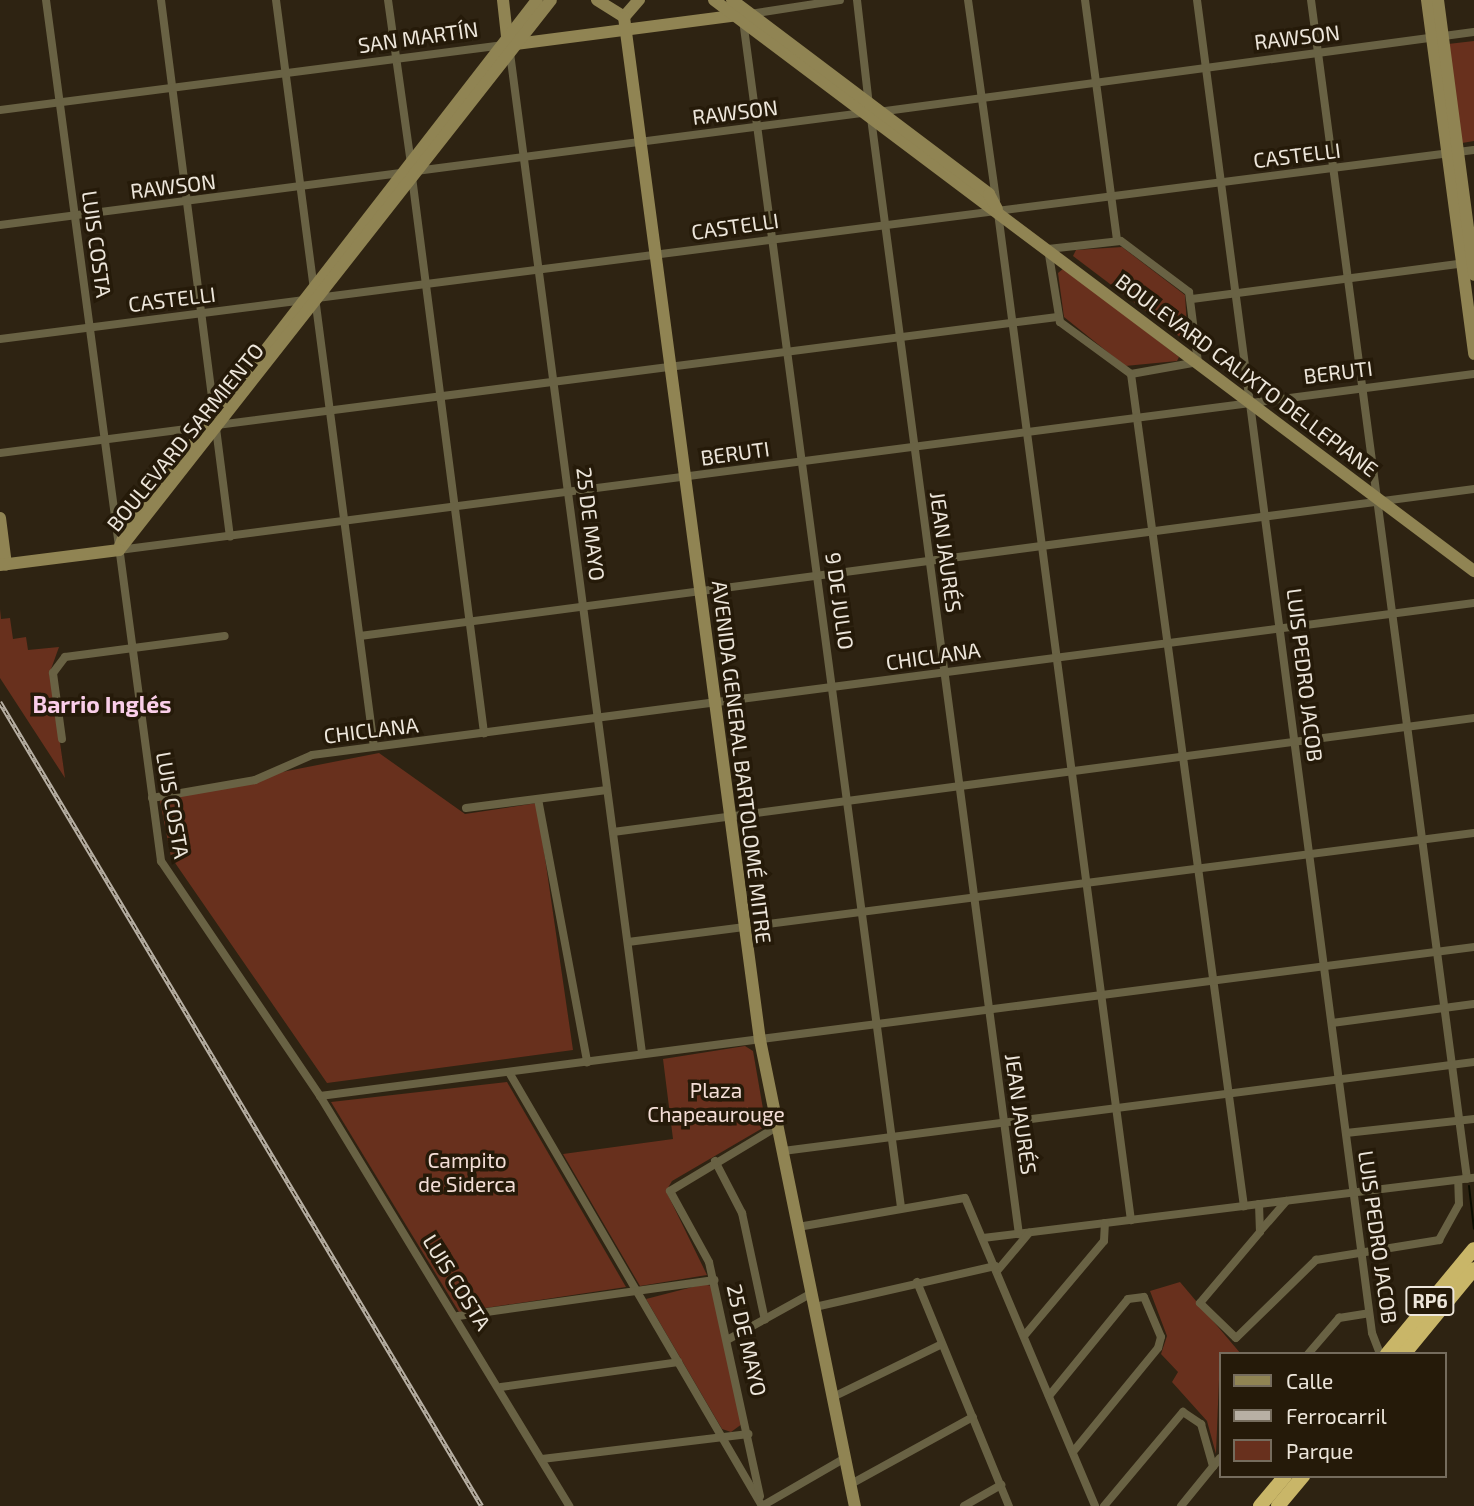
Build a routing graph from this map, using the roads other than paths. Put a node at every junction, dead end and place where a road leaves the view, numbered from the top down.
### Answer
1 (46, 0) edge
2 (161, 0) edge
3 (276, 0) edge
4 (388, 0) edge
5 (503, 0) edge
6 (537, 0) edge
7 (551, 0) edge
8 (597, 0) edge
9 (639, 0) edge
10 (714, 0) edge
11 (840, 0) edge
12 (857, 0) edge
13 (968, 0) edge
14 (1085, 0) edge
15 (1197, 0) edge
16 (1311, 0) edge
17 (1427, 0) edge
18 (1438, 0) edge
19 (740, 11) edge
20 (625, 23) junction
21 (1474, 33) edge
22 (1437, 37) junction
23 (509, 45) junction
24 (1318, 52) junction
25 (396, 60) junction
26 (1206, 67) junction
27 (285, 74) junction
28 (1096, 81) junction
29 (173, 88) junction
30 (980, 96) junction
31 (60, 102) junction
32 (0, 110) edge
33 (870, 112) junction
34 (758, 127) junction
35 (641, 141) junction
36 (1474, 150) edge
37 (1453, 153) junction
38 (524, 157) junction
39 (1334, 168) junction
40 (411, 171) junction
41 (1221, 183) junction
42 (300, 187) junction
43 (1111, 197) junction
44 (188, 202) junction
45 (997, 209) junction
46 (75, 216) junction
47 (885, 224) junction
48 (0, 225) edge
49 (772, 239) junction
50 (1117, 239) junction
51 (1048, 249) junction
52 (656, 254) junction
53 (1471, 266) edge
54 (539, 270) junction
55 (1349, 278) junction
56 (425, 284) junction
57 (1236, 293) junction
58 (314, 297) junction
59 (1192, 299) junction
60 (202, 313) junction
61 (1058, 317) junction
62 (1012, 323) junction
63 (90, 327) junction
64 (900, 337) junction
65 (0, 339) edge
66 (787, 352) junction
67 (1474, 354) edge
68 (1198, 362) junction
69 (670, 367) junction
70 (1131, 374) junction
71 (1474, 374) edge
72 (553, 382) junction
73 (1364, 388) junction
74 (439, 396) junction
75 (1252, 402) junction
76 (330, 411) junction
77 (1138, 418) junction
78 (215, 425) junction
79 (1027, 433) junction
80 (105, 440) junction
81 (915, 448) junction
82 (0, 453) edge
83 (802, 464) junction
84 (685, 480) junction
85 (1474, 489) edge
86 (568, 494) junction
87 (1380, 501) junction
88 (454, 509) junction
89 (1267, 516) junction
90 (0, 518) edge
91 (345, 523) junction
92 (1153, 531) junction
93 (230, 537) junction
94 (1042, 546) junction
95 (119, 550) junction
96 (930, 561) junction
97 (3, 565) edge
98 (1474, 571) edge
99 (817, 576) junction
100 (700, 591) junction
101 (1474, 603) edge
102 (582, 606) junction
103 (1395, 614) junction
104 (469, 621) junction
105 (1281, 628) junction
106 (225, 636) dead end
107 (360, 636) junction
108 (1168, 643) junction
109 (132, 648) junction
110 (1057, 658) junction
111 (945, 673) junction
112 (832, 687) junction
113 (715, 703) junction
114 (597, 718) junction
115 (1474, 718) edge
116 (1409, 726) junction
117 (484, 733) junction
118 (62, 739) dead end
119 (1296, 741) junction
120 (374, 747) junction
121 (1184, 756) junction
122 (1072, 771) junction
123 (960, 786) junction
124 (607, 790) junction
125 (152, 797) junction
126 (538, 799) junction
127 (847, 801) junction
128 (466, 808) dead end
129 (730, 817) junction
130 (613, 832) junction
131 (1474, 833) edge
132 (1424, 839) junction
133 (1310, 854) junction
134 (1199, 868) junction
135 (1086, 883) junction
136 (975, 898) junction
137 (862, 913) junction
138 (744, 929) junction
139 (628, 942) junction
140 (1474, 947) edge
141 (1438, 952) junction
142 (1325, 967) junction
143 (1214, 981) junction
144 (1101, 995) junction
145 (1474, 1004) edge
146 (1446, 1008) junction
147 (989, 1010) junction
148 (1332, 1023) junction
149 (877, 1025) junction
150 (760, 1040) junction
151 (642, 1054) junction
152 (587, 1062) junction
153 (1474, 1062) edge
154 (1453, 1065) junction
155 (510, 1074) junction
156 (1339, 1080) junction
157 (1229, 1094) junction
158 (320, 1096) junction
159 (1116, 1108) junction
160 (1474, 1119) edge
161 (1460, 1120) junction
162 (1004, 1123) junction
163 (778, 1126) junction
164 (1346, 1133) junction
165 (891, 1138) junction
166 (783, 1152) junction
167 (715, 1161) junction
168 (1466, 1179) edge
169 (1354, 1192) junction
170 (1286, 1201) junction
171 (1259, 1205) junction
172 (1244, 1206) junction
173 (901, 1207) junction
174 (1131, 1220) junction
175 (1105, 1223) junction
176 (798, 1227) junction
177 (1260, 1232) junction
178 (1030, 1233) junction
179 (1019, 1234) junction
180 (983, 1238) junction
181 (1474, 1249) edge
182 (1362, 1253) junction
183 (996, 1268) junction
184 (1474, 1269) edge
185 (713, 1280) junction
186 (917, 1282) junction
187 (637, 1291) junction
188 (812, 1293) junction
189 (814, 1307) junction
190 (1369, 1313) junction
191 (458, 1316) junction
192 (765, 1320) junction
193 (1024, 1336) junction
194 (727, 1340) junction
195 (942, 1344) junction
196 (1310, 1352) edge
197 (1379, 1352) edge
198 (1389, 1352) edge
199 (1406, 1352) edge
200 (678, 1362) junction
201 (501, 1387) junction
202 (1049, 1396) junction
203 (833, 1397) junction
204 (973, 1418) junction
205 (748, 1434) junction
206 (724, 1437) junction
207 (1073, 1452) junction
208 (845, 1458) junction
209 (542, 1460) junction
210 (1218, 1460) edge
211 (1213, 1466) junction
212 (1283, 1478) edge
213 (1302, 1478) edge
214 (850, 1484) junction
215 (1001, 1485) junction
216 (1283, 1503) edge
217 (569, 1506) edge
218 (762, 1506) edge
219 (855, 1506) edge
220 (964, 1506) edge
221 (1009, 1506) edge
222 (1095, 1506) edge
223 (1104, 1506) edge
224 (1181, 1506) edge
225 (1260, 1506) edge

1 - 31 street, LUIS COSTA
2 - 29 street
3 - 27 street
4 - 25 street
5 - 23 main road, 25 DE MAYO
6 - 23 main road, BOULEVARD SARMIENTO
7 - 23 main road, BOULEVARD SARMIENTO
8 - 20 main road
9 - 20 main road
10 - 19 main road, BOULEVARD CALIXTO DELLEPIANE
11 - 19 street, SAN MARTÍN
12 - 33 street, JEAN JAURÉS
13 - 30 street
14 - 28 street
15 - 26 street, LUIS PEDRO JACOB
16 - 24 street
17 - 22 main road
18 - 22 main road
19 - 20 main road, SAN MARTÍN
19 - 33 main road, BOULEVARD CALIXTO DELLEPIANE
19 - 34 street, 9 DE JULIO
20 - 23 main road, SAN MARTÍN
20 - 35 main road, AVENIDA GENERAL BARTOLOMÉ MITRE
21 - 22 street, RAWSON
22 - 24 street, RAWSON
22 - 37 main road
23 - 25 street, SAN MARTÍN
23 - 38 street, 25 DE MAYO
23 - 40 main road, BOULEVARD SARMIENTO
24 - 26 street, RAWSON
24 - 39 street
25 - 27 street, SAN MARTÍN
25 - 40 street
26 - 28 street, RAWSON
26 - 41 street, LUIS PEDRO JACOB
27 - 29 street, SAN MARTÍN
27 - 42 street
28 - 30 street, RAWSON
28 - 43 street
29 - 31 street, SAN MARTÍN
29 - 44 street
30 - 33 street, RAWSON
30 - 45 street
31 - 32 street, SAN MARTÍN
31 - 46 street, LUIS COSTA
33 - 34 street, RAWSON
33 - 45 main road, BOULEVARD CALIXTO DELLEPIANE
33 - 47 street, JEAN JAURÉS
34 - 35 street, RAWSON
34 - 49 street, 9 DE JULIO
35 - 38 street, RAWSON
35 - 52 main road, AVENIDA GENERAL BARTOLOMÉ MITRE
36 - 37 street, CASTELLI
37 - 39 street, CASTELLI
37 - 53 main road
38 - 40 street, RAWSON
38 - 54 street, 25 DE MAYO
39 - 41 street, CASTELLI
39 - 55 street
40 - 42 street, RAWSON
40 - 56 street
40 - 58 main road, BOULEVARD SARMIENTO
41 - 43 street, CASTELLI
41 - 57 street, LUIS PEDRO JACOB
42 - 44 street, RAWSON
42 - 58 street
43 - 45 street, CASTELLI
43 - 50 street
44 - 46 street, RAWSON
44 - 60 street
45 - 47 street, CASTELLI
45 - 51 main road, BOULEVARD CALIXTO DELLEPIANE
45 - 62 street
46 - 48 street, RAWSON
46 - 63 street, LUIS COSTA
47 - 49 street, CASTELLI
47 - 64 street, JEAN JAURÉS
49 - 52 street, CASTELLI
49 - 66 street, 9 DE JULIO
50 - 51 street
50 - 59 street
51 - 61 street
51 - 68 main road, BOULEVARD CALIXTO DELLEPIANE
52 - 54 street, CASTELLI
52 - 69 main road, AVENIDA GENERAL BARTOLOMÉ MITRE
53 - 55 street
53 - 67 main road
54 - 56 street, CASTELLI
54 - 72 street, 25 DE MAYO
55 - 57 street
55 - 73 street
56 - 58 street, CASTELLI
56 - 74 street
57 - 59 street
57 - 75 street, LUIS PEDRO JACOB
58 - 60 street, CASTELLI
58 - 76 street
58 - 78 main road, BOULEVARD SARMIENTO
59 - 68 street
60 - 63 street, CASTELLI
60 - 78 street
61 - 62 street
61 - 70 street
62 - 64 street
62 - 79 street
63 - 65 street, CASTELLI
63 - 80 street, LUIS COSTA
64 - 66 street
64 - 81 street, JEAN JAURÉS
66 - 69 street
66 - 83 street, 9 DE JULIO
68 - 70 street
68 - 75 main road, BOULEVARD CALIXTO DELLEPIANE
69 - 72 street
69 - 84 main road, AVENIDA GENERAL BARTOLOMÉ MITRE
70 - 77 street
71 - 73 street, BERUTI
72 - 74 street
72 - 86 street, 25 DE MAYO
73 - 75 street, BERUTI
73 - 87 street
74 - 76 street
74 - 88 street
75 - 77 street, BERUTI
75 - 87 main road, BOULEVARD CALIXTO DELLEPIANE
75 - 89 street, LUIS PEDRO JACOB
76 - 78 street
76 - 91 street
77 - 79 street, BERUTI
77 - 92 street
78 - 80 street
78 - 93 street
78 - 95 main road, BOULEVARD SARMIENTO
79 - 81 street, BERUTI
79 - 94 street
80 - 82 street
80 - 95 street, LUIS COSTA
81 - 83 street, BERUTI
81 - 96 street, JEAN JAURÉS
83 - 84 street, BERUTI
83 - 99 street, 9 DE JULIO
84 - 86 street, BERUTI
84 - 100 main road, AVENIDA GENERAL BARTOLOMÉ MITRE
85 - 87 street
86 - 88 street, BERUTI
86 - 102 street, 25 DE MAYO
87 - 89 street
87 - 98 main road, BOULEVARD CALIXTO DELLEPIANE
87 - 103 street
88 - 91 street, BERUTI
88 - 104 street
89 - 92 street
89 - 105 street, LUIS PEDRO JACOB
90 - 97 main road
91 - 93 street, BERUTI
91 - 107 street
92 - 94 street
92 - 108 street
93 - 95 street, BERUTI
94 - 96 street
94 - 110 street
95 - 97 main road, BERUTI
95 - 109 street, LUIS COSTA
96 - 99 street
96 - 111 street, JEAN JAURÉS
99 - 100 street
99 - 112 street, 9 DE JULIO
100 - 102 street
100 - 113 main road, AVENIDA GENERAL BARTOLOMÉ MITRE
101 - 103 street, CHICLANA
102 - 104 street
102 - 114 street, 25 DE MAYO
103 - 105 street, CHICLANA
103 - 116 street
104 - 107 street
104 - 117 street
105 - 108 street, CHICLANA
105 - 119 street, LUIS PEDRO JACOB
106 - 109 street
107 - 120 street
108 - 110 street, CHICLANA
108 - 121 street
109 - 118 street
109 - 125 street, LUIS COSTA
110 - 111 street, CHICLANA
110 - 122 street
111 - 112 street, CHICLANA
111 - 123 street, JEAN JAURÉS
112 - 113 street, CHICLANA
112 - 127 street, 9 DE JULIO
113 - 114 street, CHICLANA
113 - 129 main road, AVENIDA GENERAL BARTOLOMÉ MITRE
114 - 117 street, CHICLANA
114 - 124 street, 25 DE MAYO
115 - 116 street
116 - 119 street
116 - 132 street
117 - 120 street, CHICLANA
119 - 121 street
119 - 133 street, LUIS PEDRO JACOB
120 - 125 street, CHICLANA
121 - 122 street
121 - 134 street
122 - 123 street
122 - 135 street
123 - 127 street
123 - 136 street, JEAN JAURÉS
124 - 126 street
124 - 130 street, 25 DE MAYO
125 - 158 street, LUIS COSTA
126 - 128 street
126 - 152 street
127 - 129 street
127 - 137 street, 9 DE JULIO
129 - 130 street
129 - 138 main road, AVENIDA GENERAL BARTOLOMÉ MITRE
130 - 139 street, 25 DE MAYO
131 - 132 street
132 - 133 street
132 - 141 street
133 - 134 street
133 - 142 street, LUIS PEDRO JACOB
134 - 135 street
134 - 143 street
135 - 136 street
135 - 144 street
136 - 137 street
136 - 147 street, JEAN JAURÉS
137 - 138 street
137 - 149 street, 9 DE JULIO
138 - 139 street
138 - 150 main road, AVENIDA GENERAL BARTOLOMÉ MITRE
139 - 151 street, 25 DE MAYO
140 - 141 street
141 - 142 street
141 - 146 street
142 - 143 street
142 - 148 street, LUIS PEDRO JACOB
143 - 144 street
143 - 157 street
144 - 147 street
144 - 159 street
145 - 146 street
146 - 148 street
146 - 154 street
147 - 149 street
147 - 162 street, JEAN JAURÉS
148 - 156 street, LUIS PEDRO JACOB
149 - 150 street
149 - 165 street, 9 DE JULIO
150 - 151 street
150 - 163 main road, AVENIDA GENERAL BARTOLOMÉ MITRE
151 - 152 street
152 - 155 street
153 - 154 street
154 - 156 street
154 - 161 street
155 - 158 street
155 - 187 street
156 - 157 street
156 - 164 street, LUIS PEDRO JACOB
157 - 159 street
157 - 172 street
158 - 191 street, LUIS COSTA
159 - 162 street
159 - 174 street
160 - 161 street
161 - 164 street
161 - 168 street
162 - 165 street
162 - 179 street, JEAN JAURÉS
163 - 166 main road, AVENIDA GENERAL BARTOLOMÉ MITRE
163 - 167 street
164 - 169 street, LUIS PEDRO JACOB
165 - 166 street
165 - 173 street, 9 DE JULIO
166 - 176 main road, AVENIDA GENERAL BARTOLOMÉ MITRE
167 - 185 street, 25 DE MAYO
167 - 192 street
168 - 169 street
168 - 182 street
169 - 170 street
169 - 182 street, LUIS PEDRO JACOB
170 - 171 street
170 - 177 street
171 - 172 street
171 - 177 street
172 - 174 street
173 - 176 street
173 - 180 street
174 - 175 street
175 - 178 street
175 - 193 street
176 - 188 main road, AVENIDA GENERAL BARTOLOMÉ MITRE
177 - 182 street
178 - 179 street
178 - 183 street
179 - 180 street
180 - 183 street
181 - 198 highway, RP6
182 - 190 street, LUIS PEDRO JACOB
183 - 186 street
183 - 193 street
184 - 199 highway, RP6
185 - 187 street
185 - 194 street, 25 DE MAYO
186 - 189 street
186 - 195 street
187 - 191 street
187 - 200 street
188 - 189 main road, AVENIDA GENERAL BARTOLOMÉ MITRE
188 - 192 street
189 - 203 main road, AVENIDA GENERAL BARTOLOMÉ MITRE
190 - 196 street
190 - 197 street, LUIS PEDRO JACOB
191 - 201 street, LUIS COSTA
192 - 194 street
193 - 202 street
194 - 205 street, 25 DE MAYO
195 - 203 street
195 - 204 street
200 - 201 street
200 - 206 street
201 - 209 street, LUIS COSTA
202 - 207 street
202 - 207 street
203 - 208 main road, AVENIDA GENERAL BARTOLOMÉ MITRE
204 - 214 street
204 - 215 street
205 - 206 street
205 - 218 street, 25 DE MAYO
206 - 209 street
206 - 218 street
207 - 222 street
208 - 214 main road, AVENIDA GENERAL BARTOLOMÉ MITRE
208 - 218 street
209 - 217 street, LUIS COSTA
210 - 211 street
211 - 223 street
211 - 224 street
212 - 225 highway
213 - 216 highway
214 - 219 main road, AVENIDA GENERAL BARTOLOMÉ MITRE
215 - 220 street
215 - 221 street

